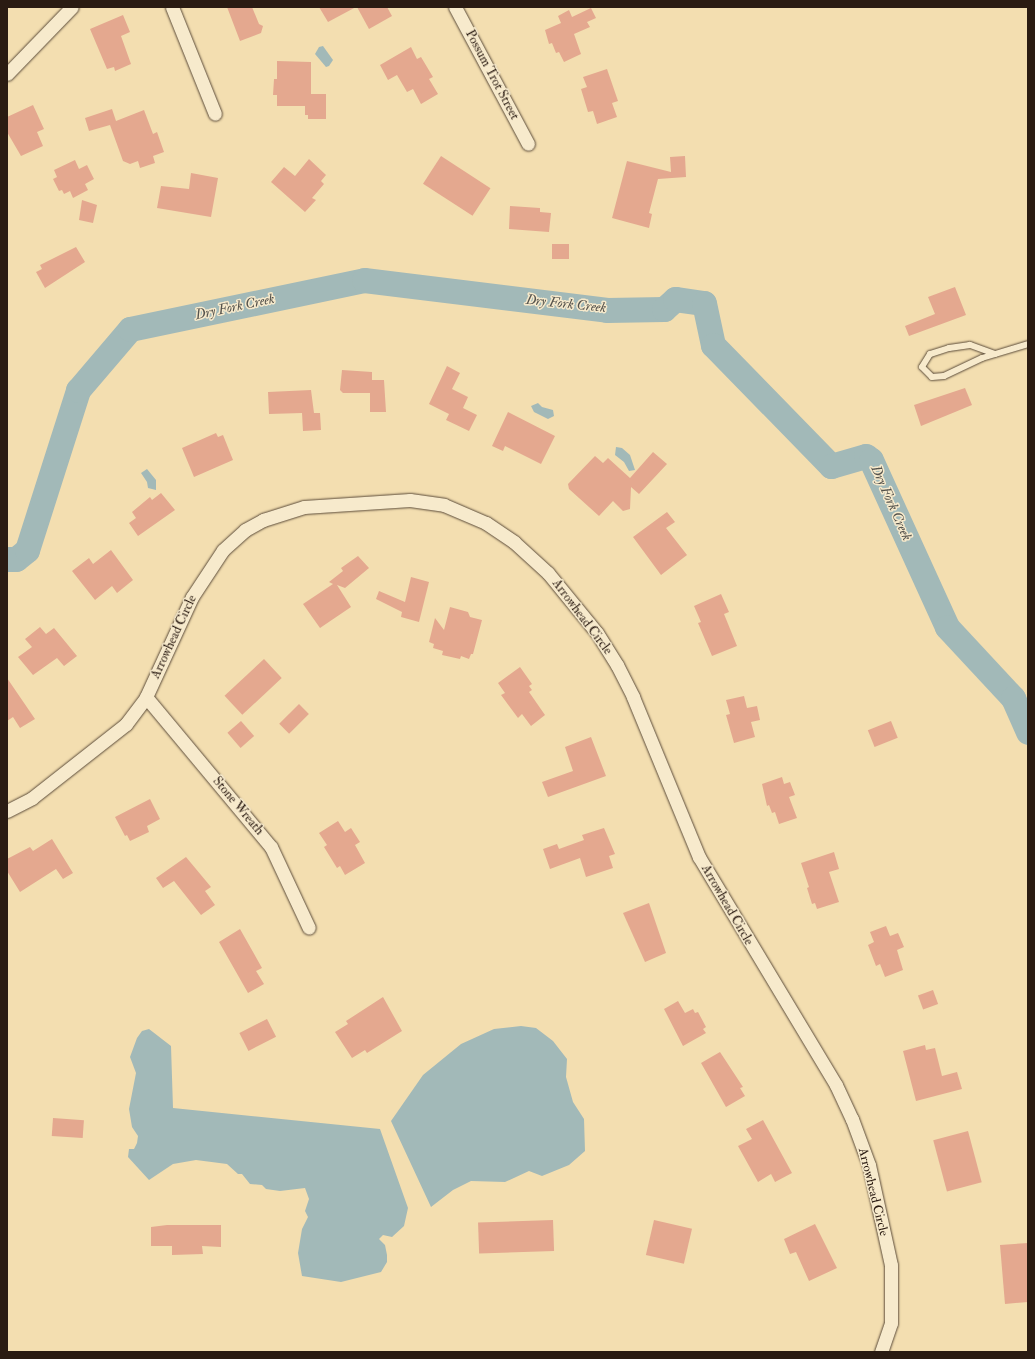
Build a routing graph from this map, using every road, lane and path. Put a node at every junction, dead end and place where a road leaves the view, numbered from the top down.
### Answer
1 (72, 7) edge
2 (172, 7) edge
3 (454, 7) edge
4 (7, 74) edge
5 (215, 114) dead end
6 (528, 144) dead end
7 (1028, 344) edge
8 (996, 354) junction
9 (146, 697) junction
10 (7, 811) edge
11 (309, 928) dead end
12 (881, 1352) edge

1 - 4 street
2 - 5 street
3 - 6 street, Possum Trot Street
7 - 8 lane
8 - 8 lane
9 - 10 street, Arrowhead Circle
9 - 11 street, Stone Wreath
9 - 12 street, Arrowhead Circle

